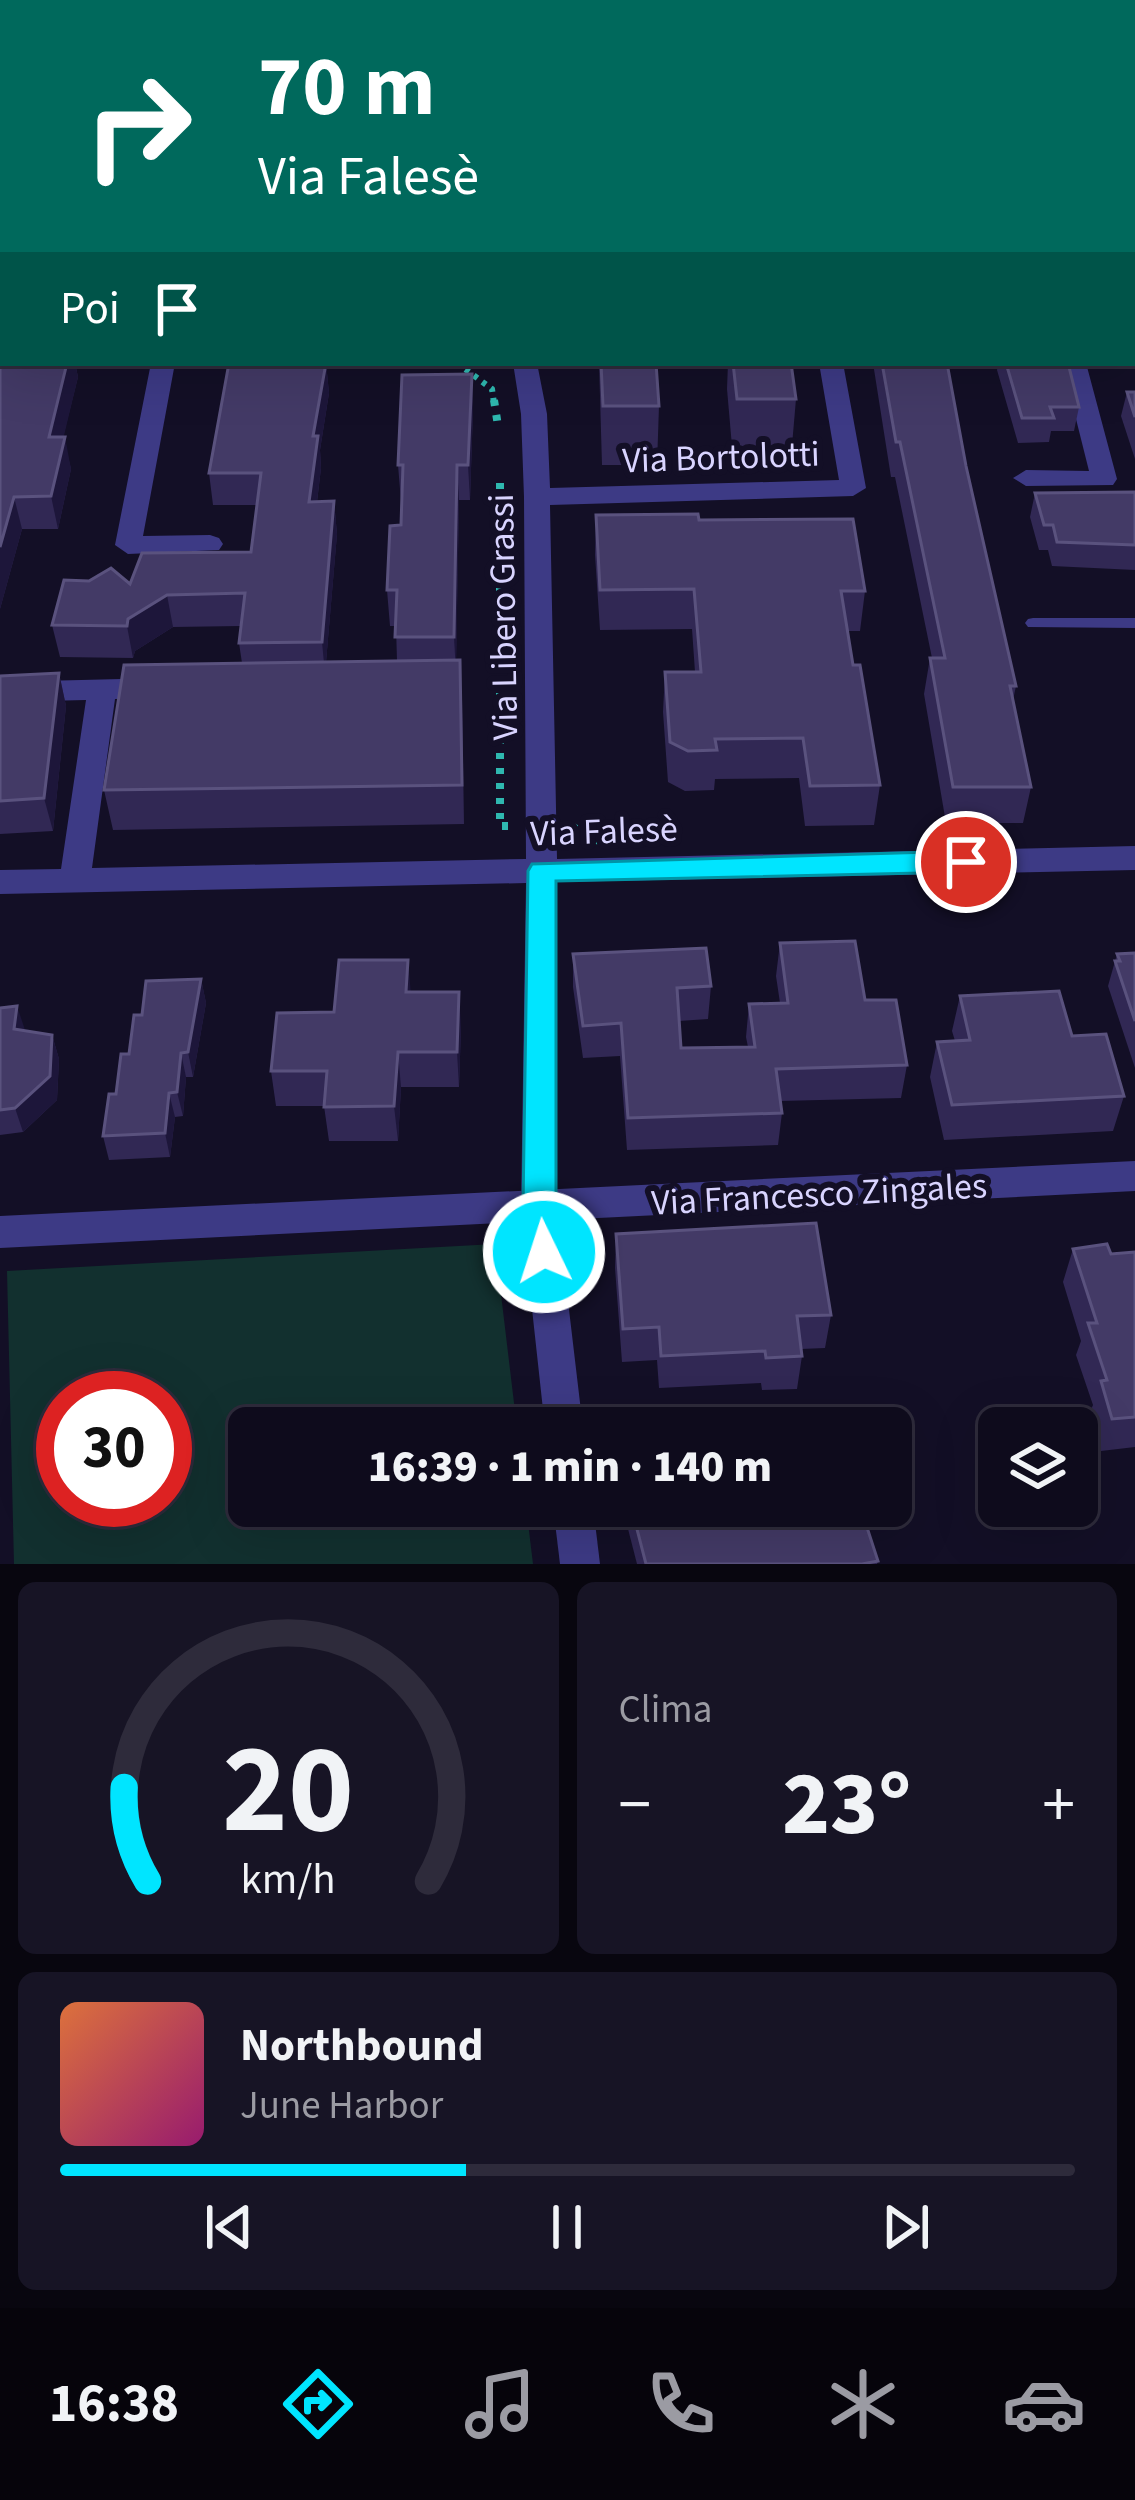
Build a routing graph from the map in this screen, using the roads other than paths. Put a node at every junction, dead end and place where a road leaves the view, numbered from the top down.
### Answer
1 (162, 366) edge
2 (526, 366) edge
3 (832, 366) edge
4 (1075, 366) edge
5 (1026, 478) dead end
6 (537, 497) junction
7 (210, 544) dead end
8 (1033, 623) dead end
9 (1135, 623) edge
10 (192, 688) edge
11 (102, 689) junction
12 (0, 692) edge
13 (1135, 858) edge
14 (542, 871) junction
15 (75, 880) junction
16 (0, 882) edge
17 (1135, 1176) edge
18 (539, 1208) junction
19 (0, 1232) edge
20 (562, 1407) edge
21 (576, 1527) edge
22 (580, 1564) edge

1 - 7 street
2 - 6 street, Via Libero Grassi
3 - 6 street, Via Bortolotti
4 - 5 street
6 - 14 street, Via Libero Grassi
8 - 9 lane
10 - 11 street
11 - 12 street
11 - 15 street
13 - 14 street, Via Falesè
14 - 15 street, Via Falesè
14 - 18 street, Via Libero Grassi
15 - 16 street, Via Falesè
17 - 18 street, Via Francesco Zingales
18 - 19 street, Via Francesco Zingales
18 - 20 street, Via Libero Grassi
21 - 22 street

